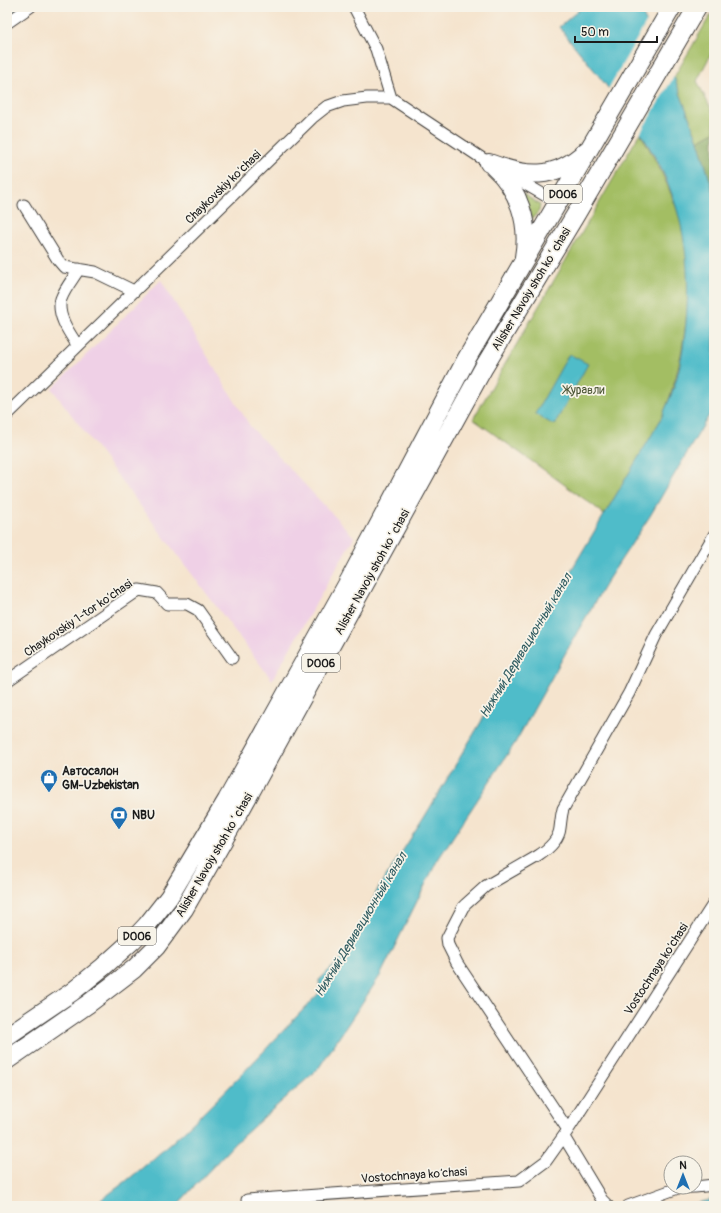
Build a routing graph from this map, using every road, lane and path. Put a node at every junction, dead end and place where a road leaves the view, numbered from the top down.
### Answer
1 (30, 7) edge
2 (354, 7) edge
3 (672, 7) edge
4 (694, 13) edge
5 (7, 23) edge
6 (391, 98) junction
7 (598, 134) junction
8 (489, 163) junction
9 (558, 203) junction
10 (24, 205) dead end
11 (576, 214) junction
12 (524, 262) junction
13 (79, 269) junction
14 (134, 291) junction
15 (78, 346) junction
16 (7, 415) edge
17 (714, 535) edge
18 (232, 658) dead end
19 (7, 681) edge
20 (714, 903) edge
21 (7, 1036) edge
22 (7, 1060) edge
23 (566, 1134) junction
24 (714, 1185) edge
25 (703, 1186) edge
26 (663, 1193) edge
27 (247, 1200) dead end
28 (608, 1206) edge
29 (628, 1206) edge

1 - 5 street
2 - 6 street
3 - 7 main road, D006
4 - 11 main road, Alisher Navoiy shoh koʻchasi / D006
6 - 8 street
6 - 14 street, Chaykovskiy ko‘chasi
7 - 8 main road
7 - 9 main road, Alisher Navoiy shoh koʻchasi / D006
8 - 9 street
8 - 12 main road
9 - 11 main road
9 - 12 main road, Alisher Navoiy shoh koʻchasi / D006
10 - 13 street
11 - 22 main road, Alisher Navoiy shoh koʻchasi / D006
12 - 21 main road, Alisher Navoiy shoh koʻchasi / D006
13 - 14 street
13 - 15 street
14 - 15 street, Chaykovskiy ko‘chasi
15 - 16 street, Chaykovskiy ko‘chasi
17 - 23 street
18 - 19 street, Chaykovskiy 1-tor ko‘chasi
20 - 23 street, Vostochnaya ko‘chasi
23 - 27 street, Vostochnaya ko‘chasi
23 - 28 street
24 - 25 street
26 - 29 street

